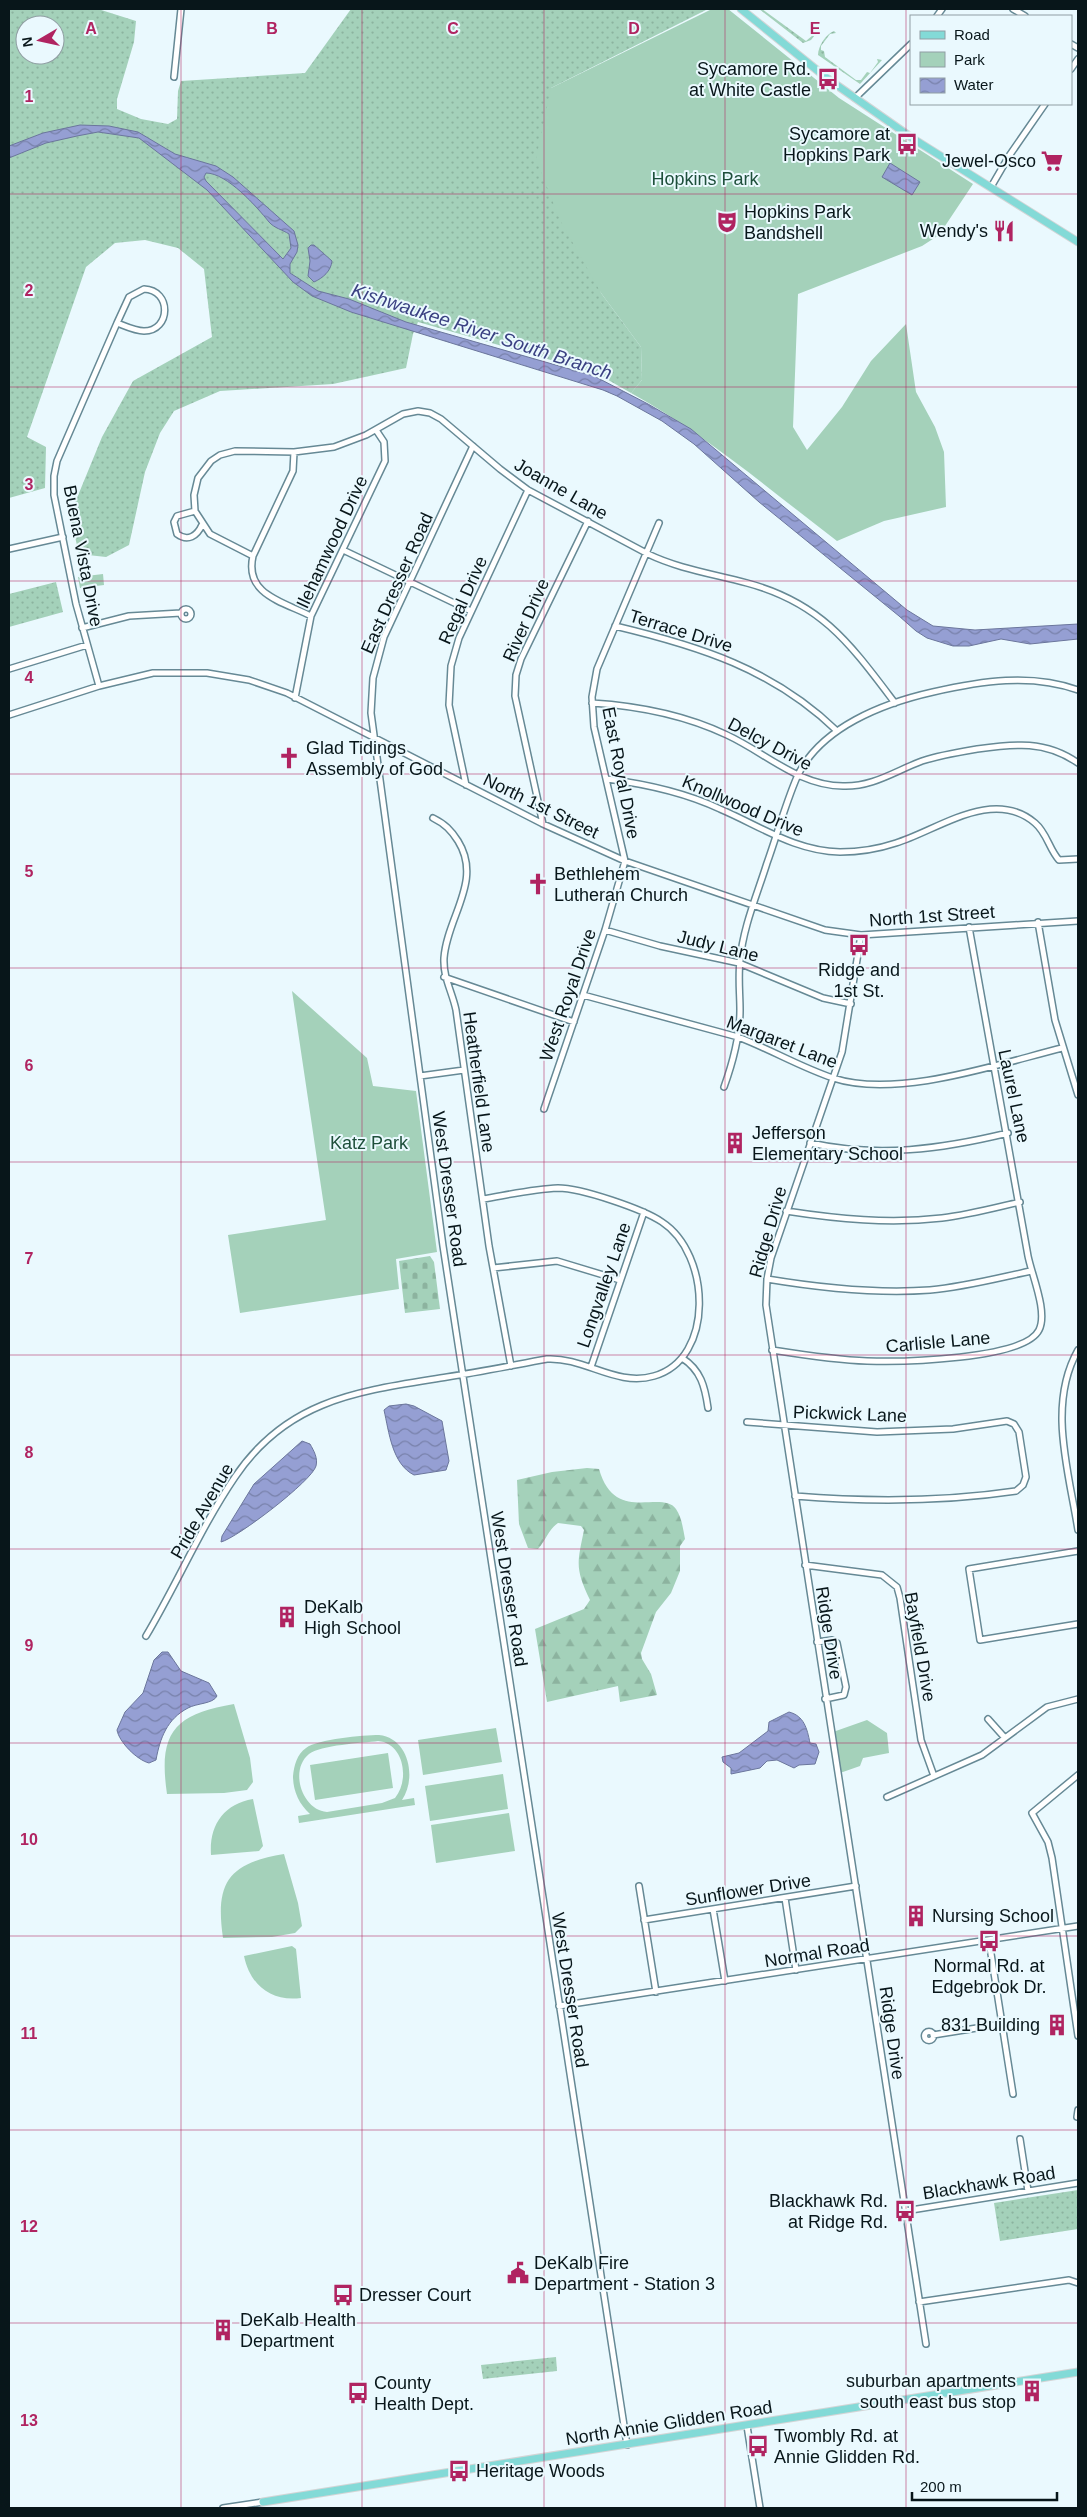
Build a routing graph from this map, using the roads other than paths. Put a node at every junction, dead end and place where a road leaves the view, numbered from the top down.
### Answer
1 (180, 9) edge
2 (741, 9) edge
3 (910, 45) edge
4 (174, 77) dead end
5 (855, 98) junction
6 (1044, 105) edge
7 (991, 187) junction
8 (1078, 242) edge
9 (117, 323) junction
10 (376, 430) junction
11 (473, 446) junction
12 (294, 452) junction
13 (528, 490) junction
14 (194, 511) junction
15 (588, 521) junction
16 (660, 523) dead end
17 (202, 526) junction
18 (63, 537) junction
19 (9, 549) edge
20 (344, 550) junction
21 (648, 554) junction
22 (253, 556) junction
23 (412, 581) junction
24 (471, 611) junction
25 (181, 613) dead end
26 (312, 616) junction
27 (615, 626) junction
28 (82, 628) junction
29 (86, 645) junction
30 (9, 669) edge
31 (99, 686) junction
32 (1078, 690) edge
33 (295, 698) junction
34 (592, 703) junction
35 (895, 703) junction
36 (9, 715) edge
37 (836, 731) junction
38 (374, 737) junction
39 (1078, 763) edge
40 (798, 776) junction
41 (606, 779) junction
42 (466, 785) junction
43 (433, 818) dead end
44 (543, 824) junction
45 (776, 837) junction
46 (1078, 859) edge
47 (625, 861) junction
48 (754, 904) junction
49 (1078, 921) edge
50 (1038, 922) junction
51 (969, 927) junction
52 (605, 930) junction
53 (861, 935) junction
54 (739, 962) junction
55 (444, 977) junction
56 (583, 994) junction
57 (851, 1004) junction
58 (574, 1022) junction
59 (738, 1037) junction
60 (1062, 1048) junction
61 (993, 1065) junction
62 (464, 1070) junction
63 (420, 1076) junction
64 (834, 1078) junction
65 (724, 1087) dead end
66 (1078, 1095) edge
67 (544, 1109) dead end
68 (1008, 1133) junction
69 (810, 1144) junction
70 (483, 1199) junction
71 (1020, 1202) junction
72 (786, 1211) junction
73 (644, 1212) junction
74 (493, 1268) junction
75 (1031, 1271) junction
76 (767, 1279) junction
77 (620, 1280) junction
78 (772, 1350) junction
79 (1078, 1353) edge
80 (682, 1358) junction
81 (511, 1366) junction
82 (591, 1367) junction
83 (463, 1375) junction
84 (708, 1408) dead end
85 (747, 1422) dead end
86 (784, 1425) junction
87 (795, 1496) junction
88 (1078, 1530) edge
89 (1078, 1551) edge
90 (805, 1565) junction
91 (1078, 1624) edge
92 (146, 1636) dead end
93 (817, 1642) junction
94 (825, 1699) junction
95 (1078, 1699) edge
96 (988, 1719) dead end
97 (1005, 1738) junction
98 (1078, 1775) edge
99 (934, 1776) junction
100 (887, 1797) dead end
101 (638, 1886) dead end
102 (856, 1886) junction
103 (785, 1898) junction
104 (713, 1909) junction
105 (644, 1920) junction
106 (1078, 1926) edge
107 (1062, 1929) junction
108 (989, 1940) junction
109 (867, 1960) junction
110 (796, 1970) junction
111 (725, 1981) junction
112 (656, 1992) junction
113 (559, 2006) junction
114 (1002, 2024) junction
115 (933, 2035) dead end
116 (1078, 2036) edge
117 (1013, 2094) dead end
118 (1078, 2110) edge
119 (1077, 2117) dead end
120 (1020, 2139) dead end
121 (1078, 2183) edge
122 (1028, 2191) junction
123 (905, 2210) junction
124 (1078, 2283) edge
125 (919, 2302) junction
126 (926, 2344) dead end
127 (1078, 2372) edge
128 (747, 2426) junction
129 (627, 2445) junction
130 (263, 2502) joint
131 (223, 2508) edge
132 (760, 2508) edge

1 - 4 street
2 - 5 main road
3 - 5 street
5 - 7 main road
6 - 7 street
7 - 8 main road
9 - 9 street, Buena Vista Drive
9 - 18 street, Buena Vista Drive
10 - 11 street, Joanne Lane
10 - 12 street, Joanne Lane
10 - 20 street, Ilehamwood Drive
11 - 13 street, Joanne Lane
11 - 23 street, East Dresser Road
12 - 14 street, Joanne Lane
12 - 22 street
13 - 15 street, Joanne Lane
13 - 24 street, Regal Drive
14 - 17 street
14 - 17 street
15 - 21 street, Joanne Lane
15 - 44 street, River Drive
16 - 21 street, East Royal Drive
17 - 22 street
18 - 19 street
18 - 28 street, Buena Vista Drive
20 - 23 street
20 - 26 street, Ilehamwood Drive
21 - 27 street, East Royal Drive
21 - 35 street, Joanne Lane
22 - 26 street
23 - 24 street
23 - 38 street, East Dresser Road
24 - 42 street, Regal Drive
25 - 28 street
26 - 33 street, Ilehamwood Drive
27 - 34 street, East Royal Drive
27 - 37 street, Terrace Drive
28 - 29 street, Buena Vista Drive
29 - 30 street
29 - 31 street, Buena Vista Drive
31 - 33 street, North 1st Street
31 - 36 street, North 1st Street
32 - 35 street
33 - 38 street, North 1st Street
34 - 40 street, Delcy Drive
34 - 41 street, East Royal Drive
35 - 37 street
37 - 40 street
38 - 42 street, North 1st Street
38 - 63 street, West Dresser Road
39 - 40 street, Delcy Drive
40 - 45 street
41 - 45 street, Knollwood Drive
41 - 47 street, East Royal Drive
42 - 44 street, North 1st Street
43 - 55 street, Heatherfield Lane
44 - 47 street, North 1st Street
45 - 46 street, Knollwood Drive
45 - 48 street
47 - 48 street, North 1st Street
47 - 52 street, West Royal Drive
48 - 53 street, North 1st Street
48 - 54 street
49 - 50 street, North 1st Street
50 - 51 street, North 1st Street
50 - 60 street
51 - 53 street, North 1st Street
51 - 61 street, Laurel Lane
52 - 54 street, Judy Lane
52 - 56 street, West Royal Drive
53 - 57 street, Ridge Drive
54 - 57 street, Judy Lane
54 - 59 street
55 - 58 street
55 - 62 street, Heatherfield Lane
56 - 58 street, West Royal Drive
56 - 59 street, Margaret Lane
57 - 64 street, Ridge Drive
58 - 67 street, West Royal Drive
59 - 64 street, Margaret Lane
59 - 65 street
60 - 61 street, Margaret Lane
60 - 66 street
61 - 64 street, Margaret Lane
61 - 68 street, Laurel Lane
62 - 63 street
62 - 70 street, Heatherfield Lane
63 - 83 street, West Dresser Road
64 - 69 street, Ridge Drive
68 - 69 street
68 - 71 street, Laurel Lane
69 - 72 street, Ridge Drive
70 - 73 street
70 - 74 street, Heatherfield Lane
71 - 72 street
71 - 75 street, Laurel Lane
72 - 76 street, Ridge Drive
73 - 77 street, Longvalley Lane
73 - 80 street
74 - 77 street
74 - 81 street, Heatherfield Lane
75 - 76 street
75 - 78 street, Carlisle Lane
76 - 78 street, Ridge Drive
77 - 82 street, Longvalley Lane
78 - 86 street, Ridge Drive
79 - 88 street
80 - 82 street, Pride Avenue
80 - 84 street
81 - 82 street, Pride Avenue
81 - 83 street, Pride Avenue
83 - 92 street, Pride Avenue
83 - 113 street, West Dresser Road
85 - 86 street, Pickwick Lane
86 - 87 street, Ridge Drive
86 - 87 street, Pickwick Lane
87 - 90 street, Ridge Drive
89 - 91 street
90 - 93 street, Ridge Drive
90 - 99 street, Bayfield Drive
93 - 94 street, Ridge Drive
93 - 94 street
94 - 102 street, Ridge Drive
95 - 97 street
96 - 97 street
97 - 99 street
98 - 107 street
99 - 100 street
101 - 105 street
102 - 103 street, Sunflower Drive
102 - 109 street, Ridge Drive
103 - 104 street, Sunflower Drive
103 - 110 street
104 - 105 street, Sunflower Drive
104 - 111 street
105 - 112 street
106 - 107 street, Normal Road
107 - 108 street, Normal Road
107 - 116 street
108 - 109 street, Normal Road
108 - 114 street
109 - 110 street, Normal Road
109 - 123 street, Ridge Drive
110 - 111 street, Normal Road
111 - 112 street, Normal Road
112 - 113 street, Normal Road
113 - 129 street, West Dresser Road
114 - 115 street
114 - 117 street
118 - 119 street
120 - 122 street
121 - 122 street, Blackhawk Road
122 - 123 street, Blackhawk Road
123 - 125 street, Ridge Drive
124 - 125 street
125 - 126 street, Ridge Drive
127 - 128 main road, North Annie Glidden Road
128 - 129 main road, North Annie Glidden Road
128 - 132 street
129 - 130 main road, North Annie Glidden Road
130 - 131 street

